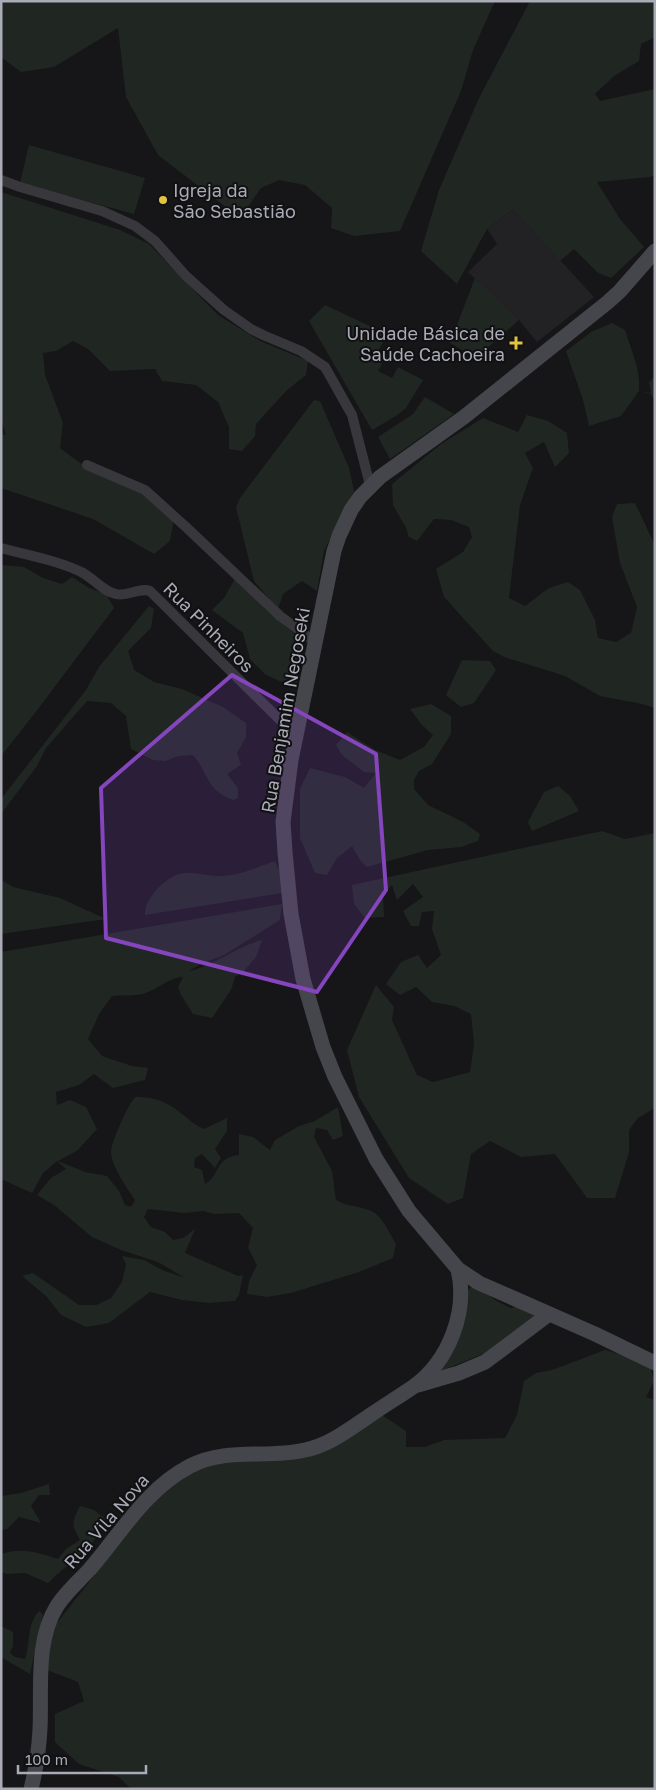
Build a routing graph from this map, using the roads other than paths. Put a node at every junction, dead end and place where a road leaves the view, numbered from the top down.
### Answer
1 (1, 180) edge
2 (655, 251) edge
3 (87, 465) dead end
4 (370, 485) junction
5 (1, 548) edge
6 (316, 642) junction
7 (297, 733) junction
8 (458, 1269) junction
9 (549, 1314) junction
10 (655, 1363) edge
11 (414, 1386) junction
12 (32, 1789) edge

1 - 4 street
2 - 4 main road, Rua Benjamim Negoseki
3 - 6 street
4 - 6 main road, Rua Benjamim Negoseki
5 - 7 street, Rua Pinheiros
6 - 7 main road, Rua Benjamim Negoseki
7 - 8 main road, Rua Benjamim Negoseki
8 - 9 main road, Rua Benjamim Negoseki
8 - 11 main road, Rua Vila Nova
9 - 10 main road, Rua Benjamim Negoseki
9 - 11 main road, Rua Vila Nova
11 - 12 main road, Rua Vila Nova

